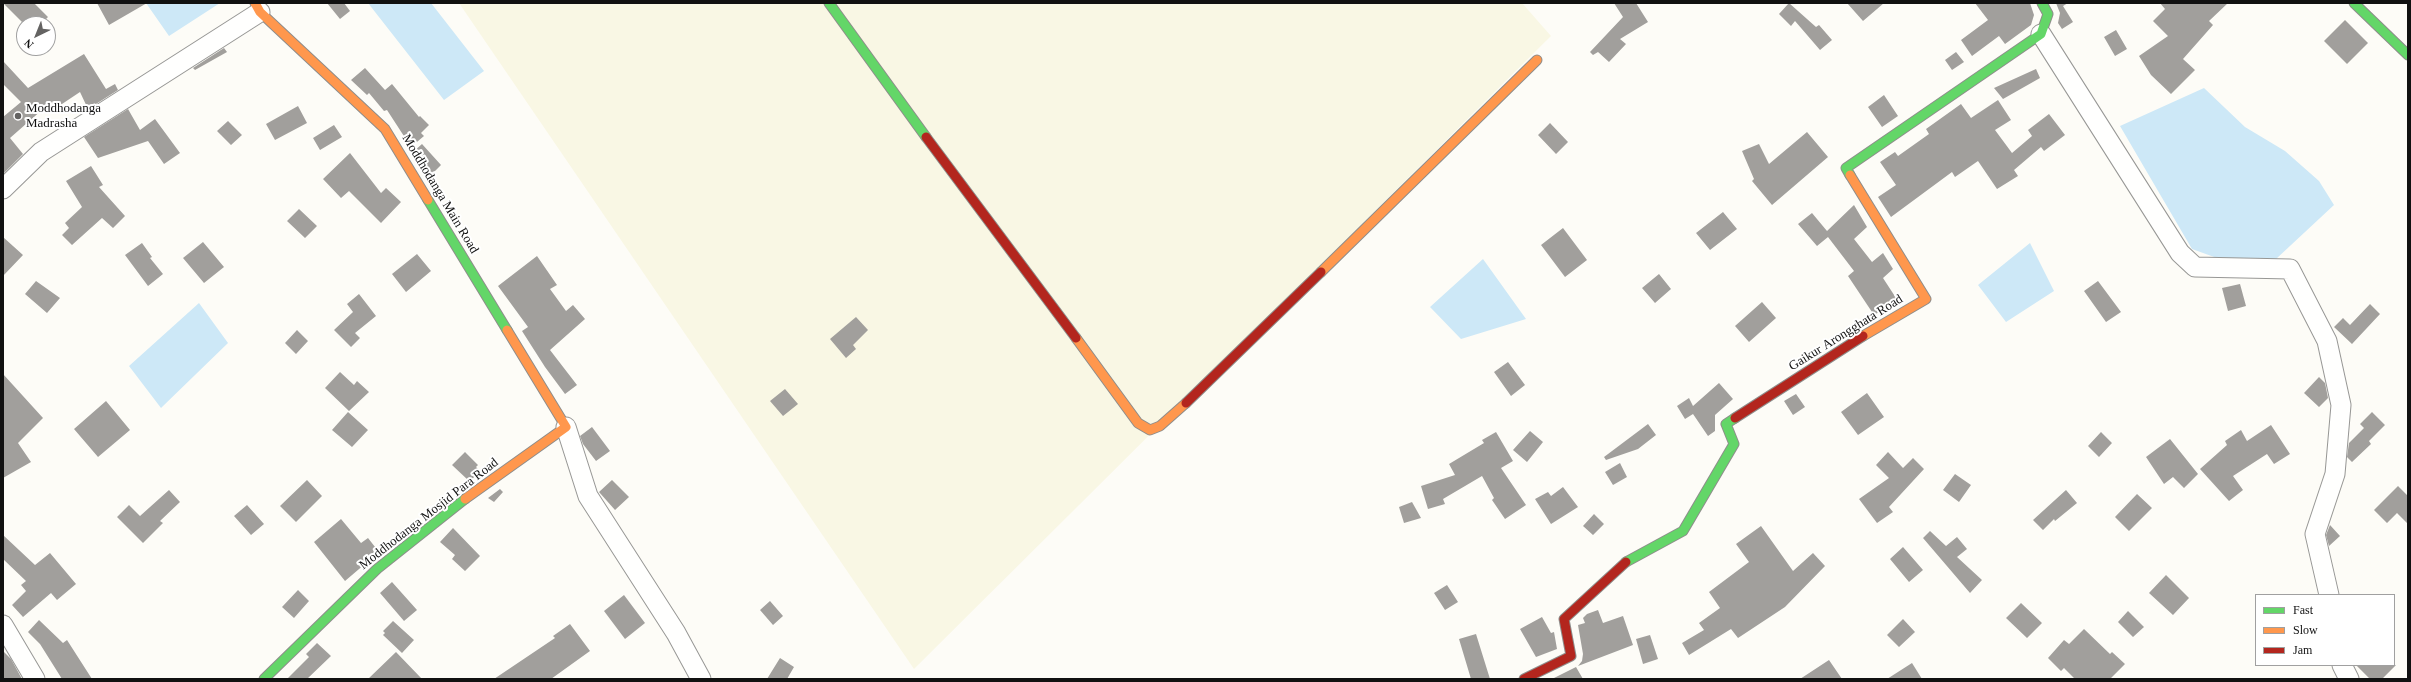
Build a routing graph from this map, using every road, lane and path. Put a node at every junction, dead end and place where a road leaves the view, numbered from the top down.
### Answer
1 (829, 3) edge
2 (2042, 3) edge
3 (2354, 3) edge
4 (258, 8) edge
5 (2041, 34) junction
6 (2408, 55) edge
7 (1537, 60) dead end
8 (3, 189) edge
9 (566, 428) junction
10 (2329, 594) edge
11 (3, 625) edge
12 (2342, 666) edge
13 (35, 679) edge
14 (264, 679) edge
15 (701, 679) edge
16 (1524, 679) edge
17 (2349, 679) edge

1 - 7 street
2 - 5 street
3 - 6 street
4 - 8 street
4 - 9 street, Moddhodanga Main Road
5 - 10 street
5 - 16 street, Gaikur Arongghata Road
9 - 14 street, Moddhodanga Mosjid Para Road
9 - 15 street
11 - 13 street
12 - 17 street

